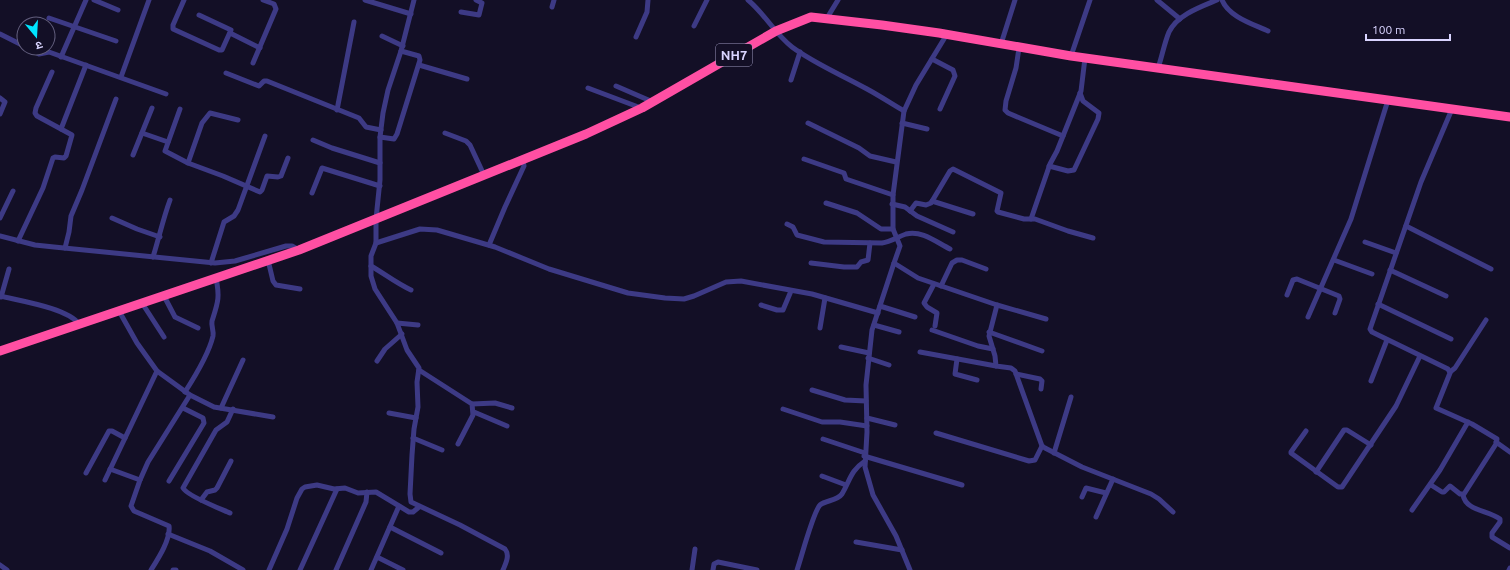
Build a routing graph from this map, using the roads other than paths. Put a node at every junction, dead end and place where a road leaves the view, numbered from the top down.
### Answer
1 (85, 0) edge
2 (94, 0) edge
3 (149, 0) edge
4 (184, 0) edge
5 (263, 0) edge
6 (365, 0) edge
7 (414, 0) edge
8 (476, 0) edge
9 (554, 0) edge
10 (648, 0) edge
11 (707, 0) edge
12 (748, 0) edge
13 (838, 0) edge
14 (1015, 0) edge
15 (1090, 0) edge
16 (1217, 0) edge
17 (1222, 0) edge
18 (1159, 1) edge
19 (552, 7) dead end
20 (118, 10) dead end
21 (461, 12) dead end
22 (411, 14) junction
23 (199, 15) dead end
24 (827, 18) junction
25 (1180, 19) junction
26 (56, 21) edge
27 (354, 22) dead end
28 (694, 26) dead end
29 (74, 27) junction
30 (776, 31) junction
31 (1268, 31) dead end
32 (230, 33) junction
33 (0, 34) edge
34 (947, 34) junction
35 (382, 36) dead end
36 (636, 37) dead end
37 (116, 41) dead end
38 (16, 42) edge
39 (1001, 44) junction
40 (260, 48) junction
41 (402, 48) junction
42 (1019, 48) junction
43 (800, 52) junction
44 (56, 55) edge
45 (1071, 56) junction
46 (61, 57) junction
47 (1085, 58) junction
48 (932, 60) junction
49 (253, 63) dead end
50 (86, 65) junction
51 (419, 65) junction
52 (1158, 68) junction
53 (52, 72) dead end
54 (226, 73) dead end
55 (121, 77) junction
56 (467, 79) dead end
57 (791, 80) dead end
58 (616, 86) dead end
59 (588, 88) dead end
60 (1080, 93) junction
61 (166, 94) dead end
62 (0, 98) edge
63 (116, 99) dead end
64 (1388, 100) junction
65 (654, 102) junction
66 (152, 108) dead end
67 (642, 108) junction
68 (180, 109) dead end
69 (940, 109) dead end
70 (1452, 109) junction
71 (337, 110) junction
72 (904, 111) junction
73 (0, 114) edge
74 (1510, 117) edge
75 (238, 120) dead end
76 (808, 123) dead end
77 (902, 123) junction
78 (61, 129) junction
79 (927, 129) dead end
80 (381, 130) junction
81 (142, 133) junction
82 (445, 134) dead end
83 (265, 136) dead end
84 (1062, 136) junction
85 (380, 137) junction
86 (313, 140) dead end
87 (168, 142) junction
88 (133, 155) dead end
89 (288, 158) dead end
90 (804, 159) dead end
91 (523, 162) junction
92 (896, 162) junction
93 (188, 163) junction
94 (380, 163) junction
95 (1049, 166) junction
96 (484, 175) junction
97 (380, 186) junction
98 (247, 187) junction
99 (13, 191) dead end
100 (312, 193) dead end
101 (893, 195) junction
102 (170, 200) dead end
103 (932, 201) junction
104 (826, 202) dead end
105 (892, 204) junction
106 (910, 211) junction
107 (974, 214) dead end
108 (0, 218) edge
109 (112, 218) dead end
110 (376, 219) junction
111 (1031, 219) junction
112 (787, 224) dead end
113 (1406, 226) junction
114 (893, 229) junction
115 (953, 232) dead end
116 (0, 236) edge
117 (160, 237) junction
118 (897, 238) junction
119 (1093, 238) dead end
120 (18, 241) junction
121 (1366, 242) dead end
122 (376, 243) junction
123 (870, 243) junction
124 (489, 245) junction
125 (65, 248) junction
126 (950, 249) dead end
127 (299, 250) junction
128 (1396, 253) junction
129 (153, 257) junction
130 (268, 260) junction
131 (1334, 260) junction
132 (211, 263) junction
133 (811, 263) dead end
134 (894, 263) junction
135 (370, 266) junction
136 (9, 269) dead end
137 (986, 269) dead end
138 (1491, 269) dead end
139 (1390, 270) junction
140 (1372, 274) dead end
141 (216, 278) junction
142 (934, 284) junction
143 (941, 286) junction
144 (300, 289) dead end
145 (1321, 289) junction
146 (411, 290) dead end
147 (792, 290) junction
148 (1287, 295) dead end
149 (1, 296) edge
150 (164, 296) junction
151 (1446, 296) dead end
152 (825, 298) junction
153 (142, 303) junction
154 (997, 304) junction
155 (1378, 304) junction
156 (761, 305) dead end
157 (880, 306) junction
158 (119, 311) junction
159 (878, 313) junction
160 (1335, 314) dead end
161 (915, 317) dead end
162 (1308, 317) dead end
163 (1046, 319) dead end
164 (1486, 320) dead end
165 (397, 323) junction
166 (79, 324) junction
167 (418, 325) dead end
168 (874, 325) junction
169 (198, 328) dead end
170 (820, 328) dead end
171 (899, 332) dead end
172 (989, 332) junction
173 (402, 334) junction
174 (164, 337) dead end
175 (1451, 339) dead end
176 (1387, 340) junction
177 (841, 347) dead end
178 (993, 349) junction
179 (0, 351) edge
180 (1042, 351) dead end
181 (920, 352) dead end
182 (868, 356) junction
183 (1420, 356) junction
184 (958, 359) junction
185 (243, 360) dead end
186 (377, 361) dead end
187 (889, 365) dead end
188 (996, 366) junction
189 (419, 370) junction
190 (157, 371) junction
191 (1450, 372) junction
192 (1016, 374) junction
193 (977, 380) dead end
194 (1371, 381) dead end
195 (1041, 389) dead end
196 (812, 390) dead end
197 (185, 392) junction
198 (190, 396) junction
199 (1071, 397) dead end
200 (866, 401) junction
201 (472, 404) junction
202 (182, 408) junction
203 (221, 408) junction
204 (512, 408) dead end
205 (783, 409) dead end
206 (233, 410) junction
207 (474, 412) junction
208 (389, 413) dead end
209 (273, 417) dead end
210 (416, 418) junction
211 (867, 418) junction
212 (1468, 422) junction
213 (507, 426) dead end
214 (867, 426) junction
215 (895, 426) dead end
216 (1306, 431) dead end
217 (936, 433) dead end
218 (125, 438) junction
219 (413, 438) junction
220 (824, 440) dead end
221 (1496, 442) junction
222 (458, 444) dead end
223 (1371, 445) junction
224 (1042, 446) junction
225 (442, 450) dead end
226 (1510, 452) edge
227 (1054, 453) junction
228 (865, 457) junction
229 (231, 461) dead end
230 (110, 469) junction
231 (1316, 472) junction
232 (86, 473) dead end
233 (822, 476) dead end
234 (1113, 479) junction
235 (104, 480) dead end
236 (140, 480) junction
237 (169, 481) dead end
238 (962, 484) dead end
239 (1431, 484) junction
240 (846, 485) junction
241 (337, 489) junction
242 (367, 492) junction
243 (1106, 493) junction
244 (1463, 495) junction
245 (1082, 497) dead end
246 (201, 500) junction
247 (399, 506) junction
248 (419, 507) junction
249 (1412, 510) dead end
250 (1173, 512) dead end
251 (230, 513) dead end
252 (1096, 517) dead end
253 (390, 527) junction
254 (168, 534) junction
255 (856, 542) dead end
256 (1510, 548) edge
257 (695, 549) dead end
258 (902, 550) junction
259 (441, 553) dead end
260 (377, 557) junction
261 (0, 565) edge
262 (7, 570) edge
263 (151, 570) edge
264 (243, 570) edge
265 (269, 570) edge
266 (300, 570) edge
267 (336, 570) edge
268 (371, 570) edge
269 (403, 570) edge
270 (503, 570) edge
271 (692, 570) edge
272 (713, 570) edge
273 (757, 570) edge
274 (797, 570) edge
275 (910, 570) edge

1 - 29 street
2 - 20 street
3 - 55 street
4 - 32 street
5 - 40 street
6 - 22 street
7 - 22 street
8 - 21 street
9 - 19 street
10 - 36 street
11 - 28 street
12 - 30 street
13 - 24 street
14 - 39 street
15 - 45 street
16 - 25 street
17 - 31 street
18 - 25 street
22 - 41 street
23 - 32 street
24 - 30 highway, NH7
24 - 34 highway, NH7
25 - 52 street
26 - 29 street
27 - 71 street
29 - 37 street
29 - 46 street
30 - 43 street
30 - 65 highway, NH7
32 - 40 street
33 - 38 street
34 - 39 highway, NH7
34 - 48 street
35 - 41 street
39 - 42 highway, NH7
40 - 49 street
41 - 51 street
41 - 80 street
42 - 45 highway, NH7
42 - 84 street
43 - 57 street
43 - 72 street
44 - 46 street
45 - 47 highway, NH7
46 - 50 street
47 - 52 highway, NH7
47 - 60 street
48 - 69 street
48 - 72 street
50 - 55 street
50 - 78 street
51 - 56 street
51 - 85 street
52 - 64 highway, NH7
53 - 78 street
54 - 71 street
55 - 61 street
58 - 65 street
59 - 67 street
60 - 84 street
60 - 95 street
62 - 73 street
63 - 125 street
64 - 70 highway, NH7
64 - 131 street
65 - 67 highway, NH7
66 - 81 street
67 - 91 highway, NH7
68 - 87 street
70 - 74 highway, NH7
70 - 113 street
71 - 80 street
72 - 77 street
75 - 93 street
76 - 92 street
77 - 79 street
77 - 92 street
78 - 120 street
80 - 85 street
81 - 87 street
81 - 88 street
82 - 96 street
83 - 98 street
84 - 95 street
85 - 94 street
86 - 94 street
87 - 93 street
89 - 98 street
90 - 101 street
91 - 96 highway, NH7
91 - 124 street
92 - 101 street
93 - 98 street
94 - 97 street
95 - 111 street
96 - 110 highway, NH7
97 - 100 street
97 - 110 street
98 - 132 street
99 - 108 street
101 - 105 street
102 - 117 street
103 - 106 street
103 - 107 street
103 - 111 street
104 - 114 street
105 - 106 street
105 - 114 street
106 - 115 street
109 - 117 street
110 - 122 street
110 - 127 highway, NH7
111 - 119 street
112 - 123 street
113 - 128 street
113 - 138 street
114 - 118 street
116 - 120 street
117 - 129 street
118 - 123 street
118 - 126 street
118 - 134 street
120 - 125 street
121 - 128 street
122 - 124 street
122 - 135 street
123 - 133 street
124 - 147 street
125 - 129 street
127 - 130 highway, NH7
127 - 132 street
128 - 139 street
129 - 132 street
130 - 141 highway, NH7
130 - 144 street
131 - 140 street
131 - 145 street
134 - 142 street
134 - 157 street
135 - 146 street
135 - 165 street
136 - 149 street
137 - 143 street
139 - 151 street
139 - 155 street
141 - 150 highway, NH7
141 - 197 street
142 - 143 street
142 - 178 street
143 - 154 street
145 - 148 street
145 - 160 street
145 - 162 street
147 - 152 street
147 - 156 street
149 - 166 street
150 - 153 highway, NH7
150 - 169 street
152 - 159 street
152 - 170 street
153 - 158 highway, NH7
153 - 174 street
154 - 163 street
154 - 172 street
155 - 175 street
155 - 176 street
157 - 159 street
157 - 161 street
158 - 166 highway, NH7
158 - 190 street
159 - 168 street
164 - 191 street
165 - 167 street
165 - 173 street
166 - 179 highway, NH7
168 - 171 street
168 - 182 street
172 - 178 street
172 - 180 street
173 - 186 street
173 - 189 street
176 - 183 street
176 - 194 street
177 - 182 street
178 - 188 street
181 - 184 street
182 - 187 street
182 - 200 street
183 - 191 street
183 - 223 street
184 - 188 street
184 - 193 street
185 - 203 street
188 - 192 street
189 - 201 street
189 - 210 street
190 - 197 street
190 - 218 street
191 - 212 street
192 - 195 street
192 - 224 street
196 - 200 street
197 - 198 street
198 - 202 street
198 - 203 street
199 - 227 street
200 - 211 street
201 - 204 street
201 - 207 street
202 - 236 street
202 - 237 street
203 - 206 street
205 - 214 street
206 - 209 street
206 - 246 street
207 - 213 street
207 - 222 street
208 - 210 street
210 - 219 street
211 - 214 street
211 - 215 street
212 - 221 street
212 - 239 street
214 - 228 street
216 - 231 street
217 - 224 street
218 - 230 street
218 - 232 street
219 - 225 street
219 - 248 street
220 - 228 street
221 - 226 street
221 - 244 street
223 - 231 street
223 - 231 street
224 - 227 street
227 - 234 street
228 - 238 street
228 - 240 street
228 - 258 street
229 - 246 street
230 - 235 street
230 - 236 street
233 - 240 street
234 - 243 street
234 - 250 street
236 - 254 street
239 - 244 street
239 - 249 street
240 - 274 street
241 - 242 street
241 - 265 street
241 - 266 street
242 - 247 street
242 - 267 street
243 - 245 street
243 - 252 street
244 - 256 street
246 - 251 street
247 - 248 street
247 - 253 street
248 - 270 street
253 - 259 street
253 - 260 street
254 - 263 street
254 - 264 street
255 - 258 street
257 - 271 street
258 - 275 street
260 - 268 street
260 - 269 street
261 - 262 street
272 - 273 street

